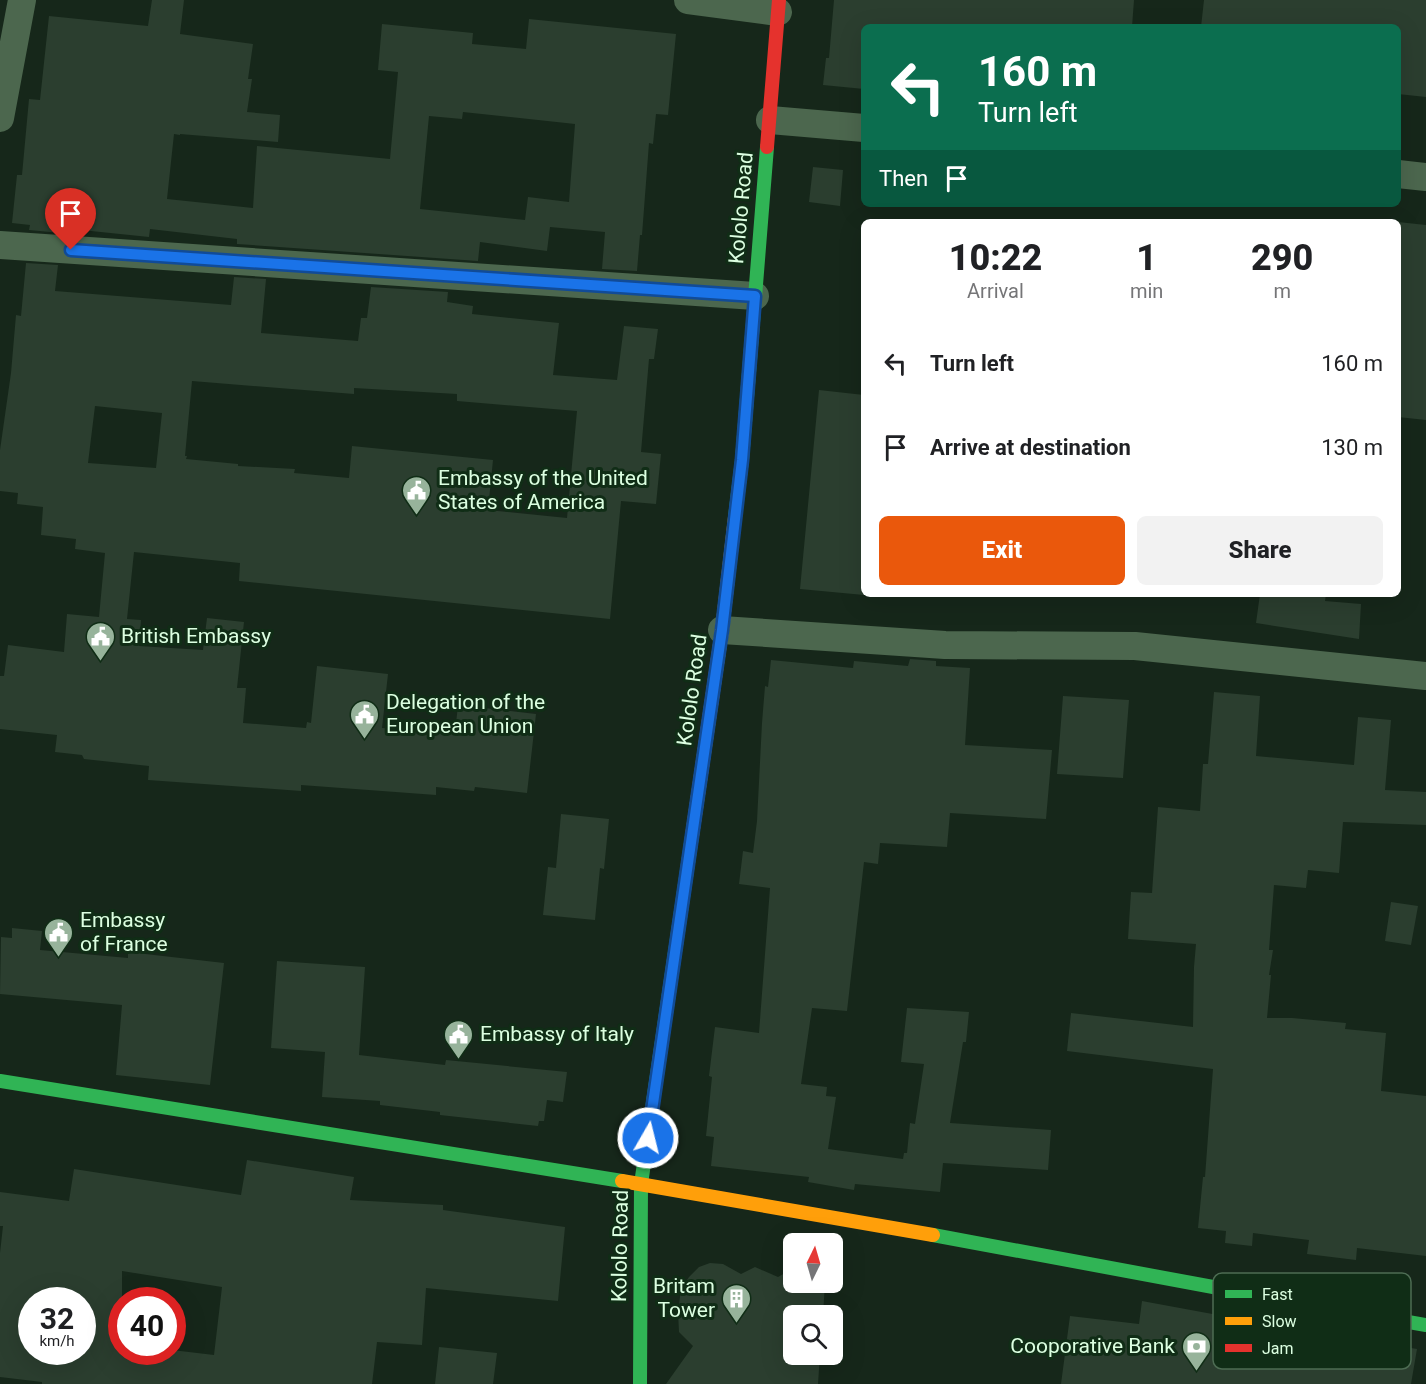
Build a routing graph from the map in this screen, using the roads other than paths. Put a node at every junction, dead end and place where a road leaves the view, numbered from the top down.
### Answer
1 (22, 0) edge
2 (688, 0) edge
3 (778, 6) edge
4 (0, 118) edge
5 (770, 120) junction
6 (861, 128) edge
7 (1401, 174) edge
8 (1426, 177) edge
9 (0, 245) edge
10 (755, 296) junction
11 (722, 630) junction
12 (1426, 676) edge
13 (0, 1081) edge
14 (641, 1184) junction
15 (1213, 1287) edge
16 (1411, 1322) edge
17 (1426, 1325) edge
18 (640, 1384) edge

1 - 4 street
2 - 3 street
3 - 5 street, Kololo Road
5 - 6 street
5 - 10 street, Kololo Road
7 - 8 street
9 - 10 street
10 - 11 street, Kololo Road
11 - 12 street
11 - 14 street, Kololo Road
13 - 14 street
14 - 15 street
14 - 18 street, Kololo Road
16 - 17 street

